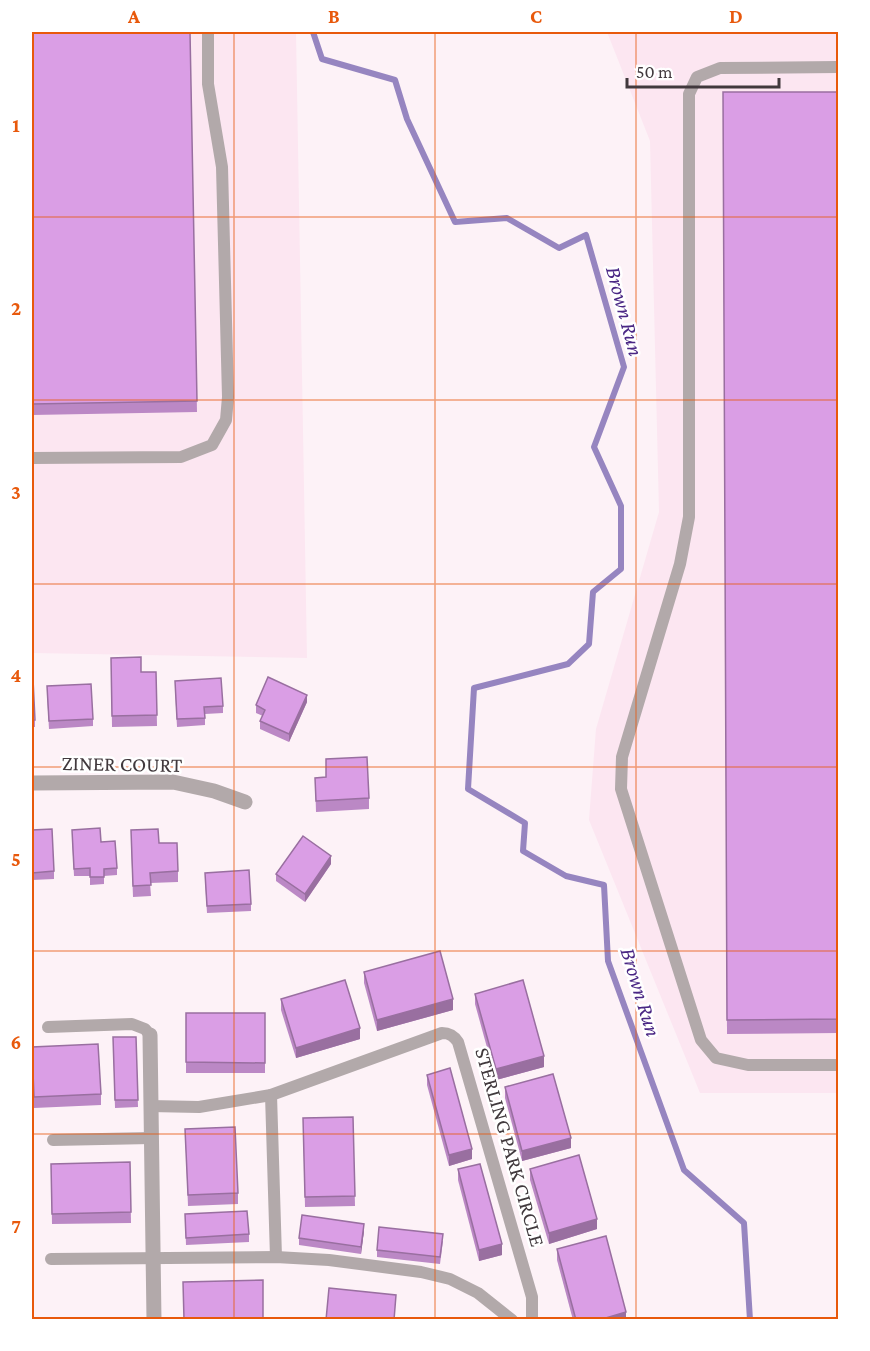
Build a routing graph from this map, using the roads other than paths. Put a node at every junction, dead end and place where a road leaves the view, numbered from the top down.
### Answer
1 (208, 32) edge
2 (838, 67) edge
3 (32, 458) edge
4 (32, 783) edge
5 (245, 801) dead end
6 (48, 1027) dead end
7 (150, 1035) joint
8 (838, 1065) edge
9 (271, 1095) junction
10 (150, 1106) junction
11 (151, 1138) junction
12 (53, 1140) dead end
13 (276, 1257) junction
14 (51, 1259) dead end
15 (153, 1259) junction
16 (154, 1320) edge
17 (512, 1320) edge
18 (532, 1320) edge

1 - 3 lane
2 - 8 lane
4 - 5 street, ZINER COURT
6 - 7 lane
7 - 10 street
9 - 10 lane, STERLING PARK CIRCLE
9 - 13 lane
9 - 18 lane, STERLING PARK CIRCLE
10 - 11 street
11 - 12 lane
11 - 15 street
13 - 15 lane
13 - 17 lane
14 - 15 lane
15 - 16 street

